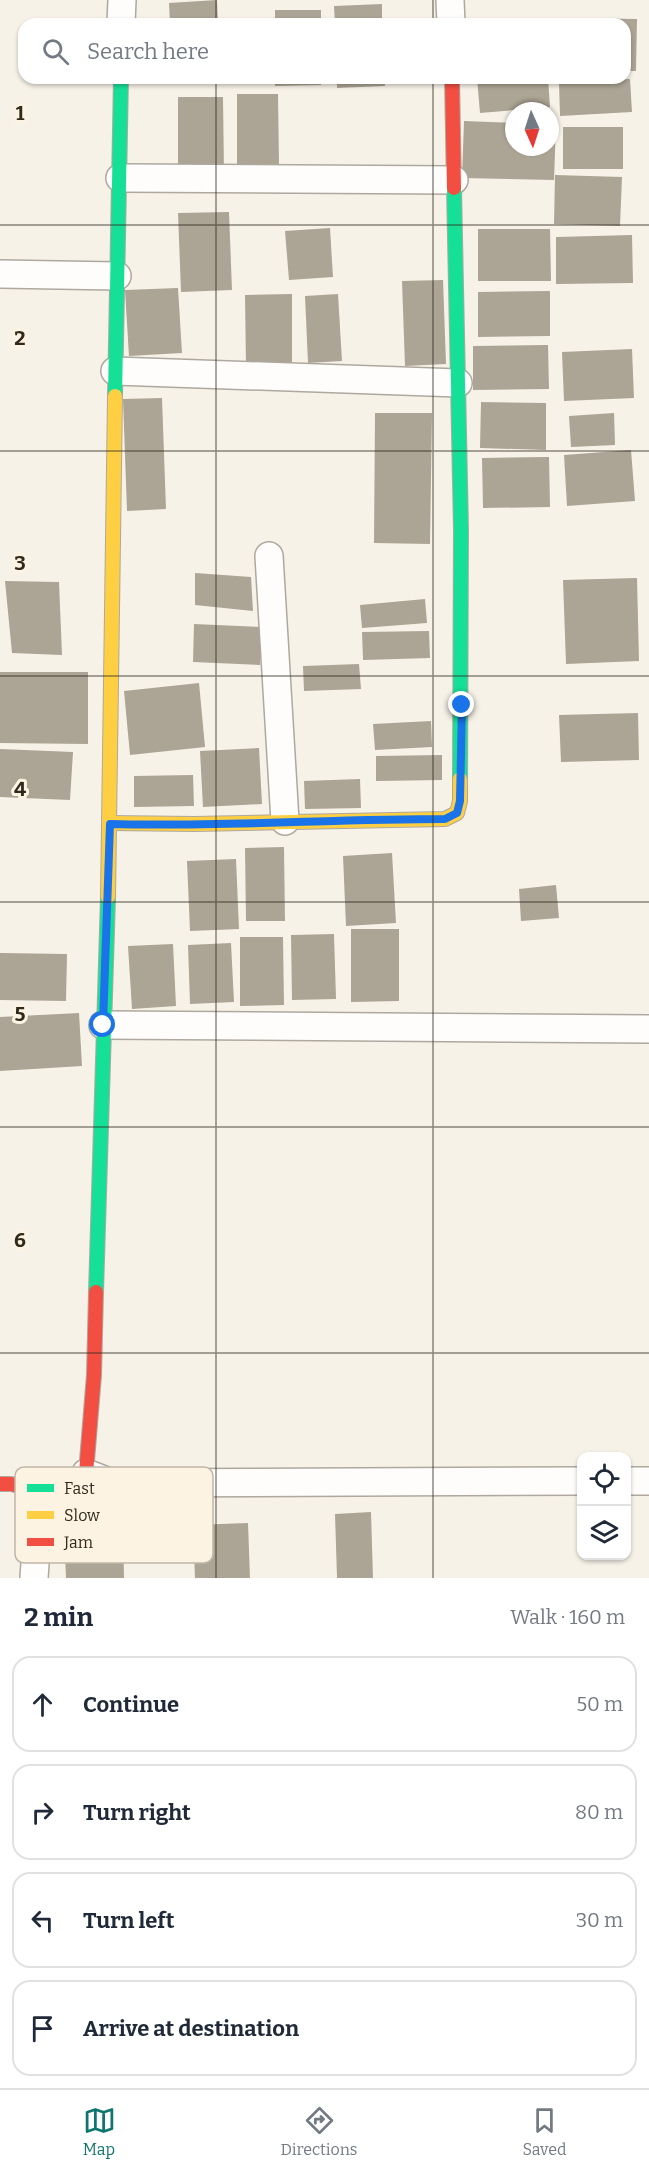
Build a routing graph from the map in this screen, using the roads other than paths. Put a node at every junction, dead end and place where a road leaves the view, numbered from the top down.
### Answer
1 (122, 0) edge
2 (450, 0) edge
3 (122, 18) edge
4 (451, 18) edge
5 (121, 84) edge
6 (452, 84) edge
7 (120, 178) junction
8 (454, 180) junction
9 (0, 274) edge
10 (117, 276) junction
11 (115, 371) junction
12 (459, 383) junction
13 (269, 556) dead end
14 (285, 821) junction
15 (110, 824) junction
16 (103, 1025) junction
17 (649, 1029) edge
18 (86, 1467) edge
19 (631, 1481) edge
20 (649, 1481) edge
21 (577, 1482) edge
22 (213, 1483) edge
23 (0, 1484) edge
24 (15, 1485) edge
25 (35, 1563) edge
26 (34, 1578) edge

1 - 3 street
2 - 4 street
5 - 7 street
6 - 8 street
7 - 8 street
7 - 10 street
8 - 12 street
9 - 10 street
10 - 11 street
11 - 12 street
11 - 15 street
12 - 14 street
13 - 14 street
14 - 15 street
15 - 16 street
16 - 17 street
16 - 18 street
19 - 20 street
21 - 22 street
23 - 24 street
25 - 26 street

